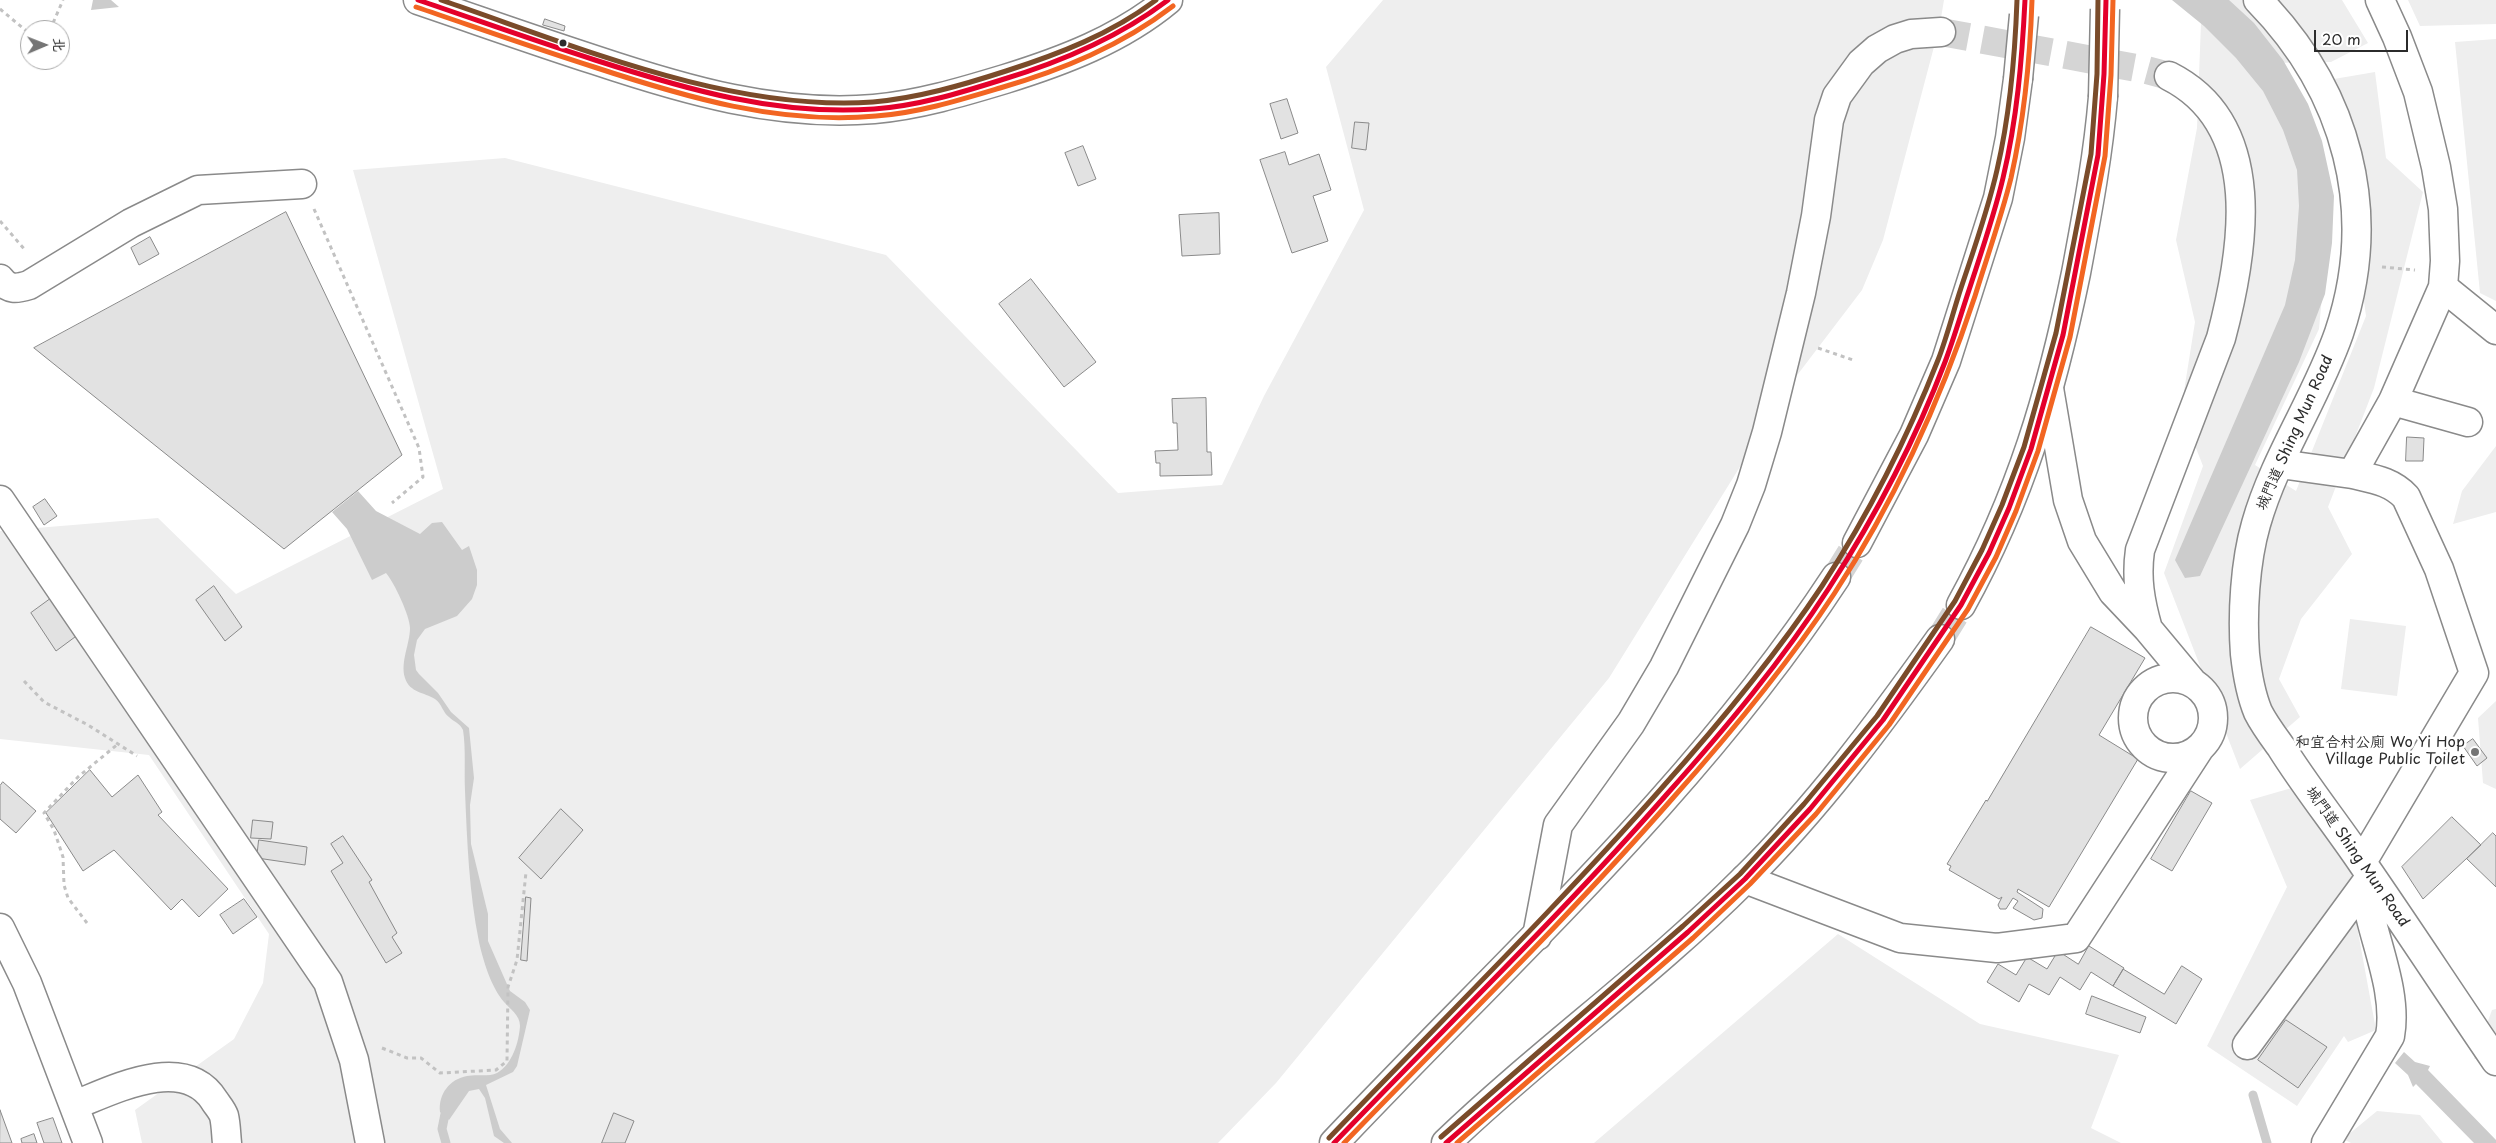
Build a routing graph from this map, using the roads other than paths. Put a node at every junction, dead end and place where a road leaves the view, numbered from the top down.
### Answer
1 (418, 0) edge
2 (1168, 0) edge
3 (2025, 0) edge
4 (2106, 0) edge
5 (2258, 0) edge
6 (2380, 0) edge
7 (1941, 32) tunnel mouth
8 (2169, 76) tunnel mouth
9 (302, 184) road end
10 (0, 279) edge
11 (2433, 279) junction
12 (2496, 330) edge
13 (2049, 388) junction
14 (2394, 401) junction
15 (2468, 422) dead end
16 (2280, 464) junction
17 (2352, 474) junction
18 (0, 500) edge
19 (1857, 543) tunnel mouth
20 (1836, 577) tunnel mouth
21 (1961, 605) tunnel mouth
22 (2148, 628) junction
23 (1940, 639) tunnel mouth
24 (2485, 676) edge
25 (2251, 687) junction
26 (2202, 692) junction
27 (2199, 749) junction
28 (2370, 874) junction
29 (1745, 879) junction
30 (0, 928) edge
31 (1537, 936) junction
32 (2246, 1045) dead end
33 (2496, 1061) edge
34 (75, 1105) junction
35 (88, 1143) edge
36 (228, 1143) edge
37 (370, 1143) edge
38 (1334, 1143) edge
39 (1446, 1143) edge
40 (2326, 1143) edge

1 - 2 main road
3 - 19 main road, bridge
4 - 13 main road, bridge
5 - 16 main road, 城門道 Shing Mun Road
6 - 11 main road
7 - 31 main road
8 - 22 main road
9 - 10 main road
11 - 12 main road
11 - 14 main road
13 - 21 main road
13 - 22 main road
14 - 15 main road
14 - 17 main road
16 - 17 main road
16 - 25 main road, 城門道 Shing Mun Road
17 - 24 main road
18 - 37 main road
20 - 31 main road
22 - 26 main road
23 - 29 main road
24 - 28 main road
25 - 26 main road
25 - 28 main road, 城門道 Shing Mun Road
26 - 27 main road
26 - 27 main road
27 - 29 main road
28 - 32 main road
28 - 33 main road, 城門道 Shing Mun Road
28 - 40 main road
29 - 39 main road
30 - 34 main road
31 - 38 main road
34 - 35 main road
34 - 36 main road

